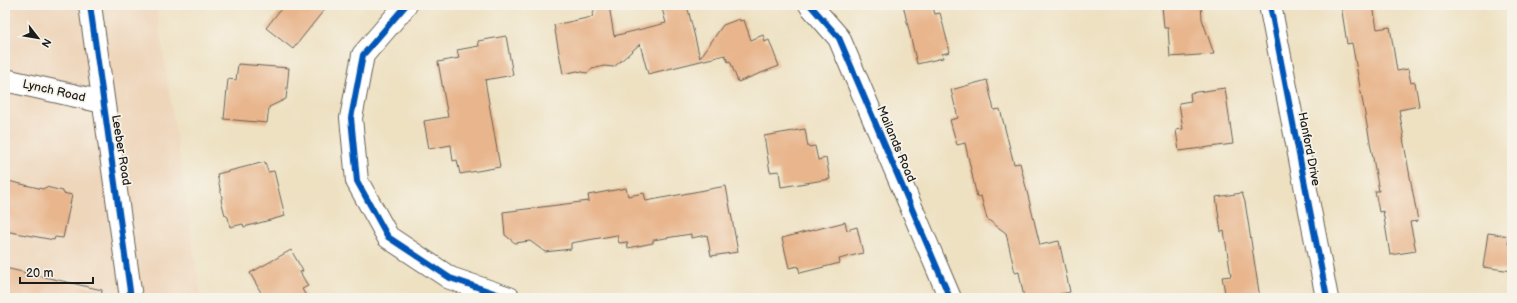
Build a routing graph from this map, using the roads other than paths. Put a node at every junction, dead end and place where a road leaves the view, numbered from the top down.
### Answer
1 (90, 5) edge
2 (406, 5) edge
3 (810, 5) edge
4 (1270, 5) edge
5 (5, 80) edge
6 (103, 102) junction
7 (944, 297) edge
8 (131, 298) edge
9 (509, 298) edge
10 (1327, 298) edge

1 - 6 street, Leeber Road
2 - 9 street
3 - 7 street, Mailands Road
4 - 10 street, Hanford Drive
5 - 6 street, Lynch Road
6 - 8 street, Leeber Road

